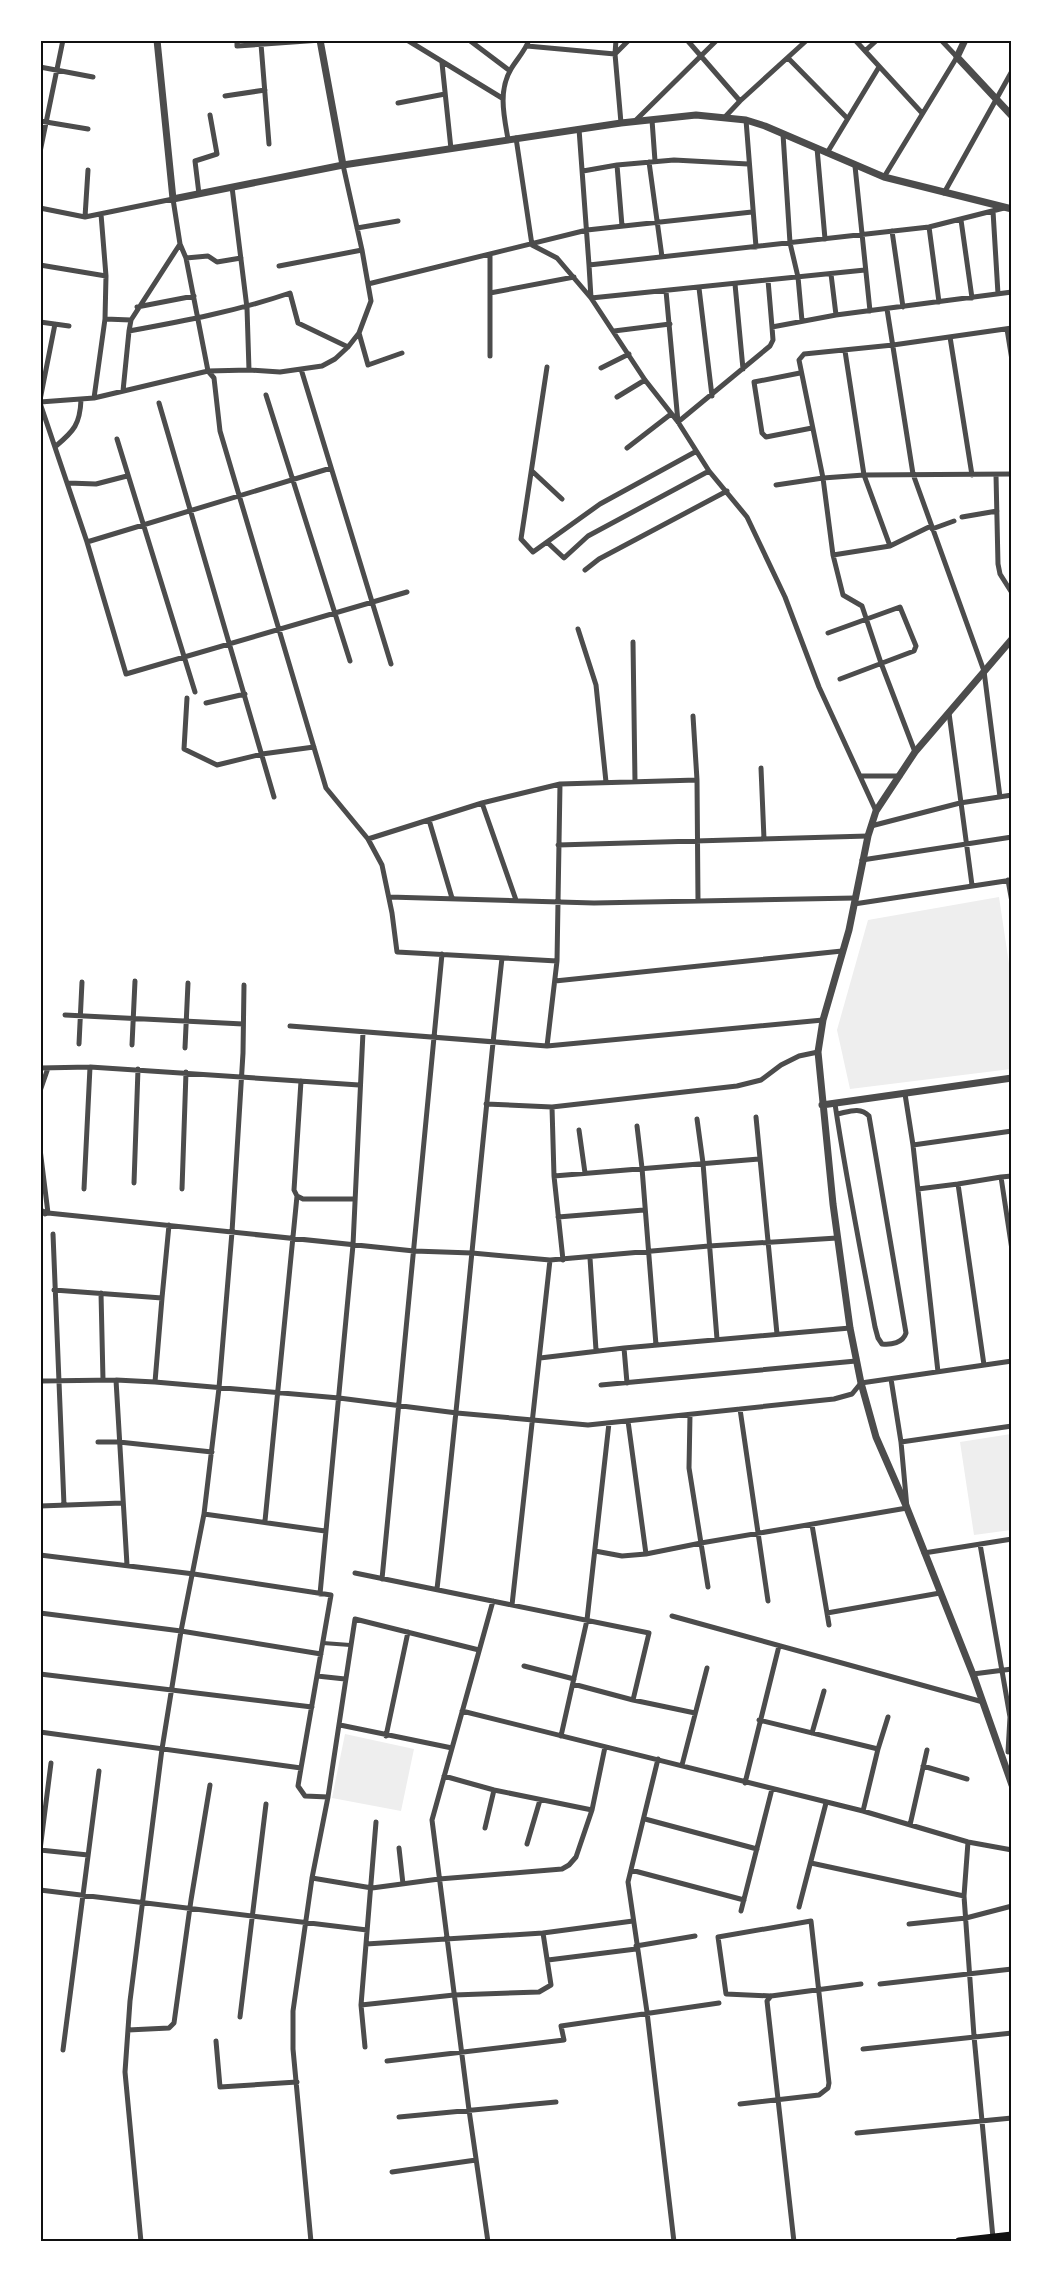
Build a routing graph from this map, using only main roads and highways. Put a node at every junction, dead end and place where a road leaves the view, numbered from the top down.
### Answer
1 (1011, 2236) edge
2 (958, 2241) edge

1 - 2 highway

